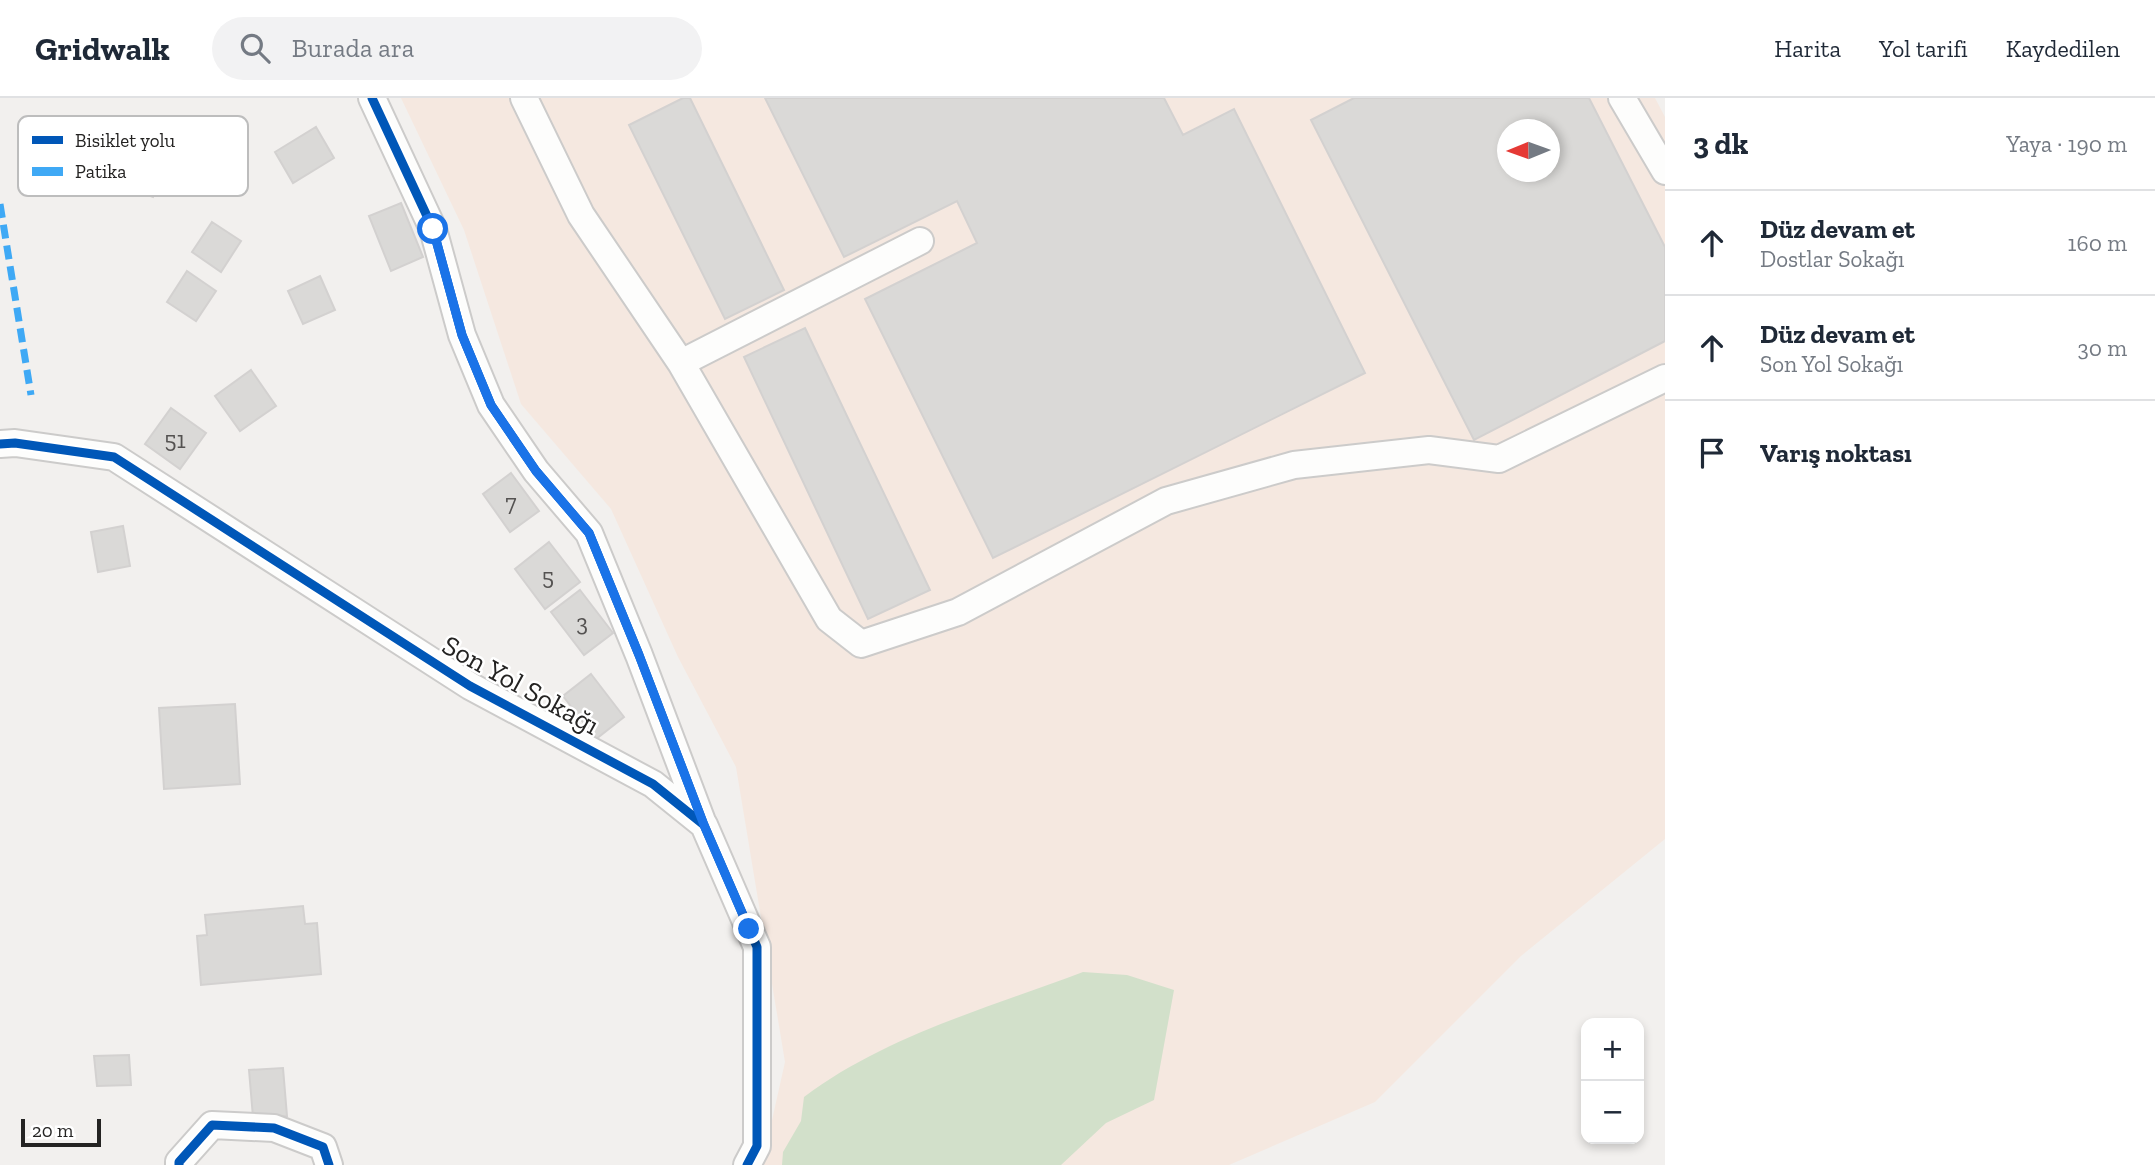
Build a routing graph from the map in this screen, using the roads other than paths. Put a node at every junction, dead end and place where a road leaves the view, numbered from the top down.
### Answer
1 (372, 98) edge
2 (524, 98) edge
3 (1622, 98) edge
4 (1665, 170) edge
5 (920, 240) dead end
6 (681, 363) junction
7 (1665, 378) edge
8 (0, 444) edge
9 (704, 825) junction
10 (179, 1165) edge
11 (330, 1165) edge
12 (747, 1165) edge

1 - 9 street
2 - 6 street
3 - 4 street
5 - 6 street
6 - 7 street
8 - 9 street, Son Yol Sokağı
9 - 12 street, Son Yol Sokağı
10 - 11 street

